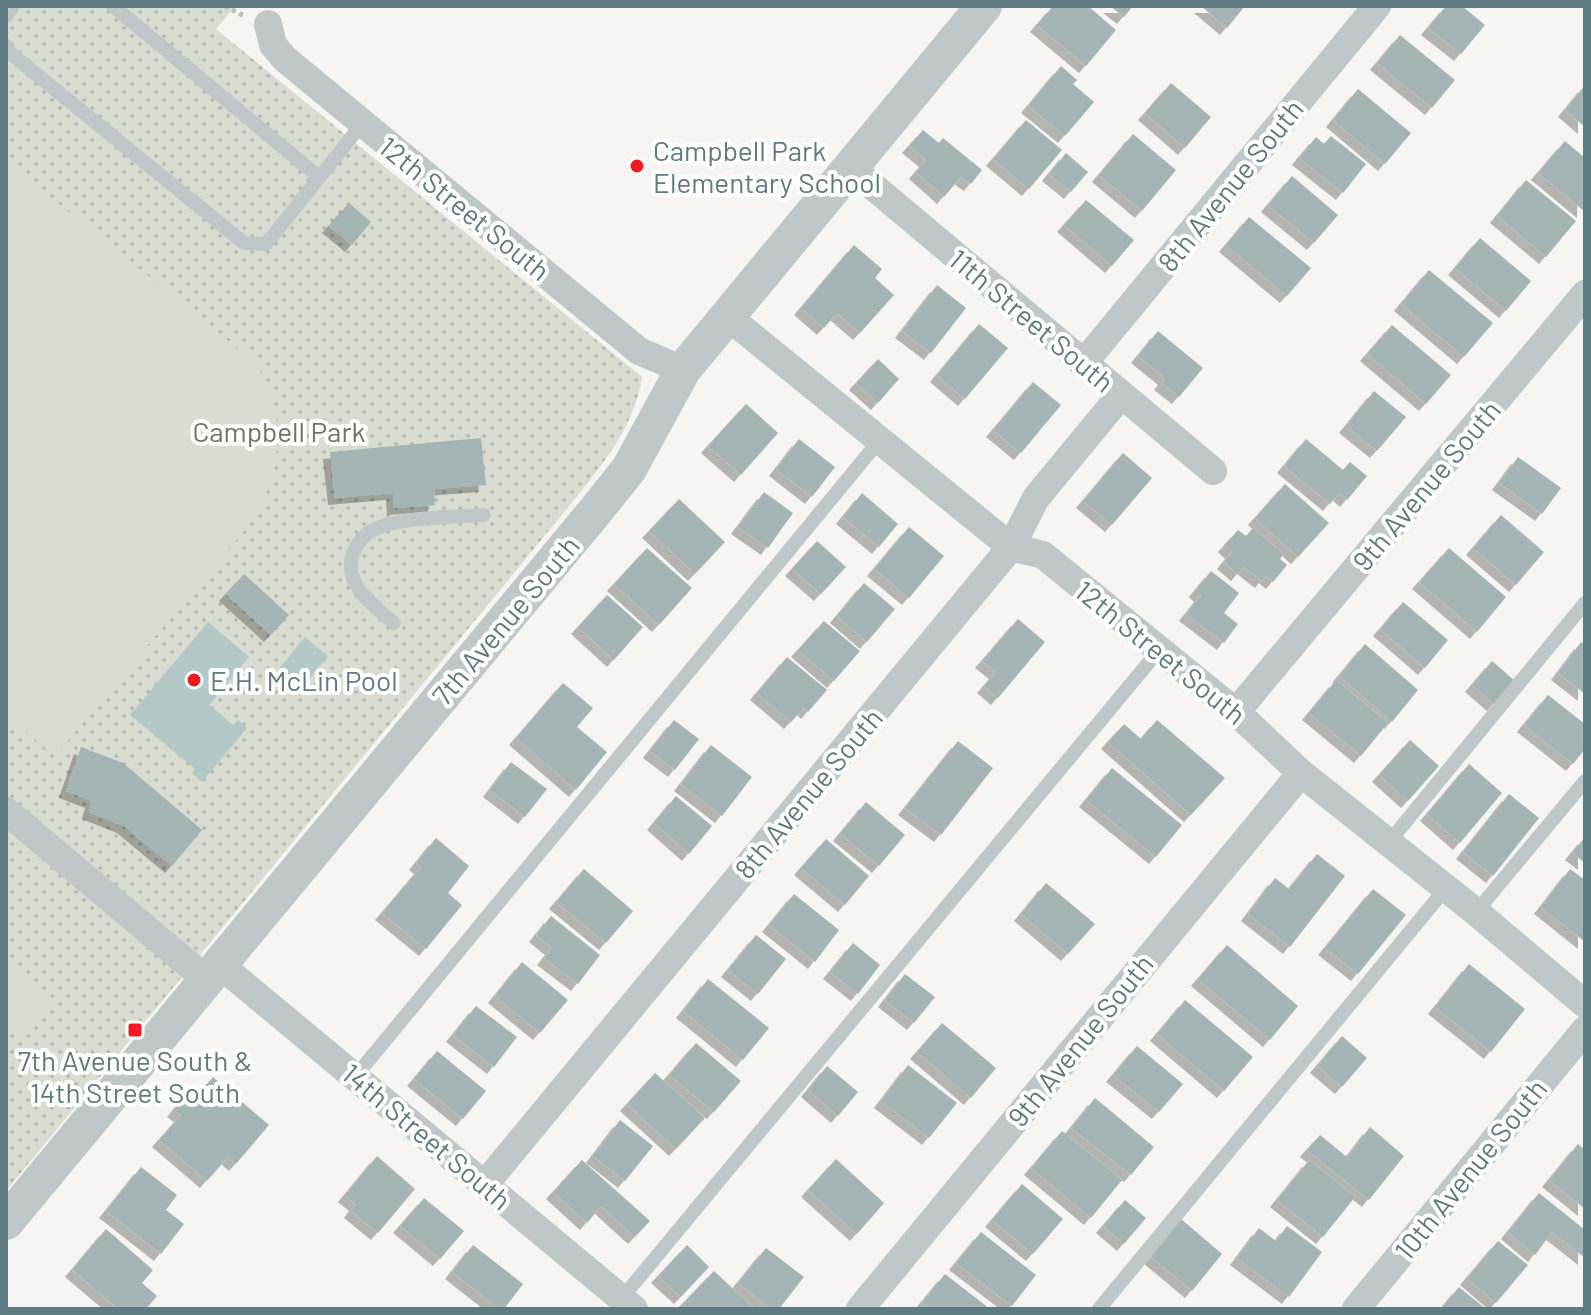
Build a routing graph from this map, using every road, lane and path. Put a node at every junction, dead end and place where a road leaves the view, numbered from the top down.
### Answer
1 (13, 6) edge
2 (113, 6) edge
3 (984, 6) edge
4 (1377, 6) edge
5 (6, 16) edge
6 (268, 24) dead end
7 (6, 46) edge
8 (362, 124) junction
9 (851, 168) junction
10 (319, 177) junction
11 (1585, 294) edge
12 (727, 316) junction
13 (1083, 364) junction
14 (683, 370) junction
15 (1121, 395) junction
16 (879, 441) junction
17 (1213, 471) dead end
18 (484, 515) dead end
19 (1011, 547) junction
20 (1585, 603) edge
21 (394, 623) dead end
22 (1159, 650) junction
23 (1236, 712) junction
24 (1301, 773) junction
25 (1585, 781) edge
26 (6, 811) edge
27 (1389, 842) junction
28 (1446, 888) junction
29 (1476, 912) junction
30 (212, 972) junction
31 (1585, 1004) edge
32 (1585, 1030) edge
33 (355, 1077) junction
34 (485, 1184) junction
35 (6, 1222) edge
36 (628, 1304) edge
37 (860, 1309) edge
38 (1099, 1309) edge
39 (1356, 1309) edge

1 - 5 lane
2 - 10 lane
3 - 9 street, 7th Avenue South
4 - 13 street, 8th Avenue South
6 - 8 street, 12th Street South
7 - 10 lane
8 - 10 lane
8 - 14 street, 12th Street South
9 - 12 street, 7th Avenue South
9 - 13 street, 11th Street South
11 - 23 street, 9th Avenue South
12 - 14 street, 7th Avenue South
12 - 16 street, 12th Street South
13 - 15 street, 11th Street South
14 - 30 street, 7th Avenue South
15 - 17 street, 11th Street South
15 - 19 street, 8th Avenue South
16 - 19 street, 12th Street South
16 - 33 lane
18 - 21 lane
19 - 22 street, 12th Street South
19 - 34 street, 8th Avenue South
20 - 27 lane
22 - 23 street, 12th Street South
22 - 36 lane
23 - 24 street, 12th Street South
24 - 27 street, 12th Street South
24 - 37 street, 9th Avenue South
25 - 29 lane
26 - 30 street, 14th Street South
27 - 28 street, 12th Street South
28 - 29 street, 12th Street South
28 - 38 lane
29 - 31 street, 12th Street South
30 - 33 street, 14th Street South
30 - 35 street, 7th Avenue South
32 - 39 street, 10th Avenue South
33 - 34 street, 14th Street South
34 - 36 street, 14th Street South

